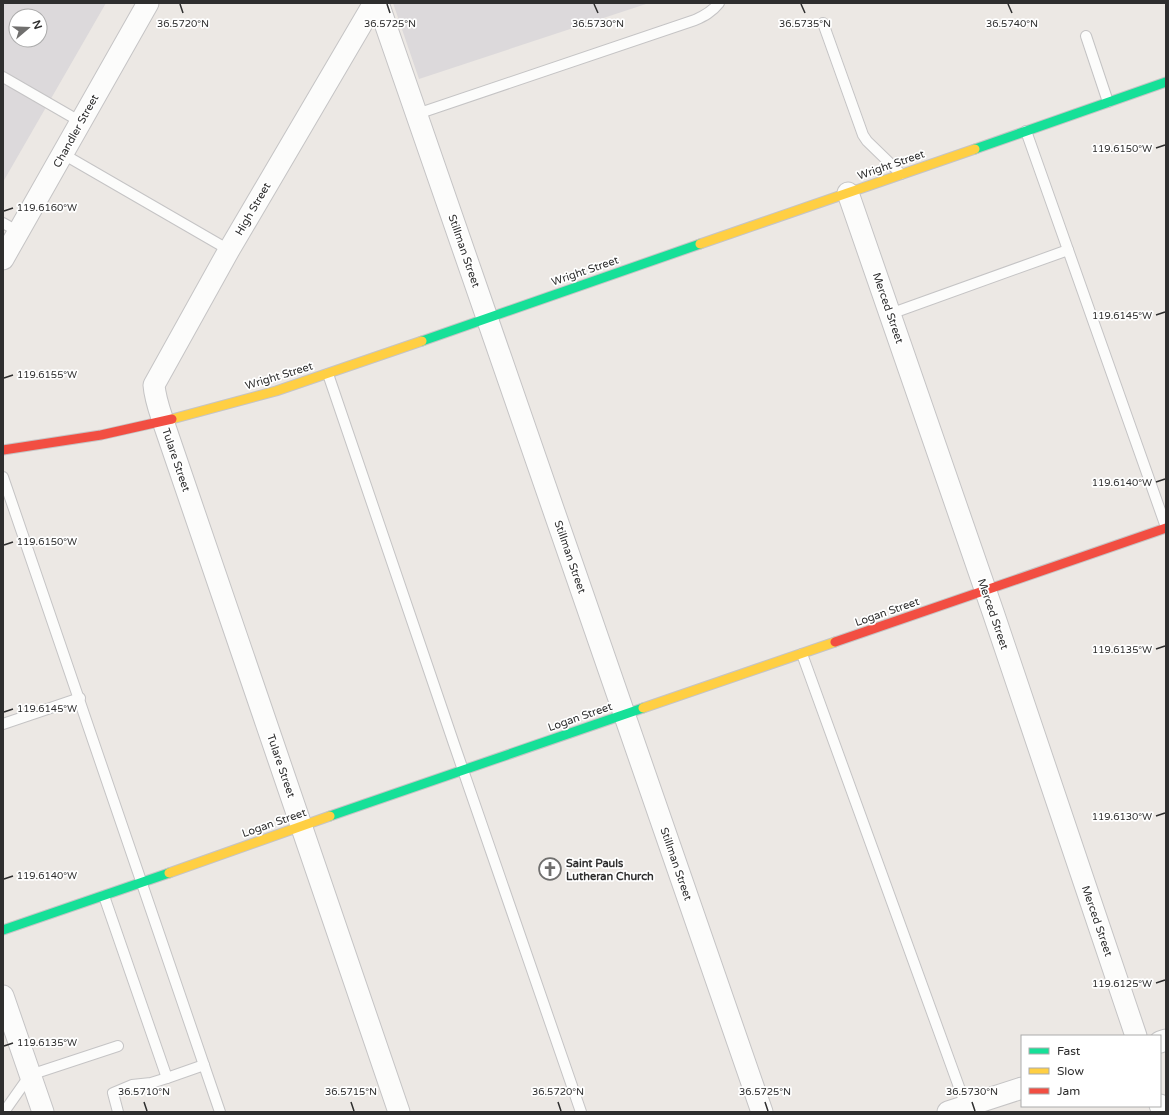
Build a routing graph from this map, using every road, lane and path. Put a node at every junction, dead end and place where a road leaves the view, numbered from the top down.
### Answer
1 (148, 3) edge
2 (374, 3) edge
3 (378, 3) edge
4 (719, 3) edge
5 (823, 23) dead end
6 (1086, 36) dead end
7 (3, 77) edge
8 (1166, 82) edge
9 (1108, 102) junction
10 (416, 114) junction
11 (81, 122) junction
12 (1026, 131) junction
13 (63, 154) junction
14 (901, 174) junction
15 (848, 193) junction
16 (11, 227) edge
17 (228, 250) junction
18 (1068, 250) junction
19 (3, 259) edge
20 (890, 314) junction
21 (486, 318) junction
22 (328, 374) junction
23 (163, 421) junction
24 (3, 450) edge
25 (3, 477) edge
26 (1166, 527) edge
27 (986, 591) junction
28 (802, 654) junction
29 (80, 698) junction
30 (625, 714) junction
31 (3, 724) edge
32 (463, 770) junction
33 (302, 826) junction
34 (143, 882) junction
35 (104, 896) junction
36 (3, 930) edge
37 (3, 996) edge
38 (9, 1033) edge
39 (1136, 1035) edge
40 (118, 1046) dead end
41 (204, 1065) junction
42 (30, 1075) junction
43 (167, 1078) junction
44 (1021, 1088) edge
45 (961, 1110) edge
46 (4, 1112) edge
47 (43, 1112) edge
48 (118, 1112) edge
49 (220, 1112) edge
50 (399, 1112) edge
51 (582, 1112) edge
52 (762, 1112) edge

1 - 11 street, Chandler Street
2 - 17 street, High Street
3 - 10 street, Stillman Street
4 - 10 lane
5 - 14 lane
6 - 9 lane
7 - 11 lane
8 - 9 street, Wright Street
9 - 12 street, Wright Street
10 - 21 street, Stillman Street
11 - 13 street, Chandler Street
12 - 14 street, Wright Street
12 - 18 lane
13 - 16 street, Chandler Street
13 - 17 lane
14 - 15 street, Wright Street
15 - 20 street, Merced Street
15 - 21 street, Wright Street
16 - 19 street, Chandler Street
17 - 23 street, High Street
18 - 20 lane
18 - 26 lane
20 - 27 street, Merced Street
21 - 22 street, Wright Street
21 - 30 street, Stillman Street
22 - 23 street, Wright Street
22 - 32 lane
23 - 24 street, Wright Street
23 - 33 street, Tulare Street
25 - 29 lane
26 - 27 street, Logan Street
27 - 28 street, Logan Street
27 - 39 street, Merced Street
28 - 30 street, Logan Street
28 - 45 lane
29 - 31 lane
29 - 34 lane
30 - 32 street, Logan Street
30 - 52 street, Stillman Street
32 - 33 street, Logan Street
32 - 51 lane
33 - 34 street, Logan Street
33 - 50 street, Tulare Street
34 - 35 street, Logan Street
34 - 41 lane
35 - 36 street, Logan Street
35 - 43 lane
37 - 38 street
38 - 42 street
40 - 42 lane
41 - 43 lane
41 - 49 lane
42 - 46 lane
42 - 47 street
43 - 48 lane
44 - 45 street

